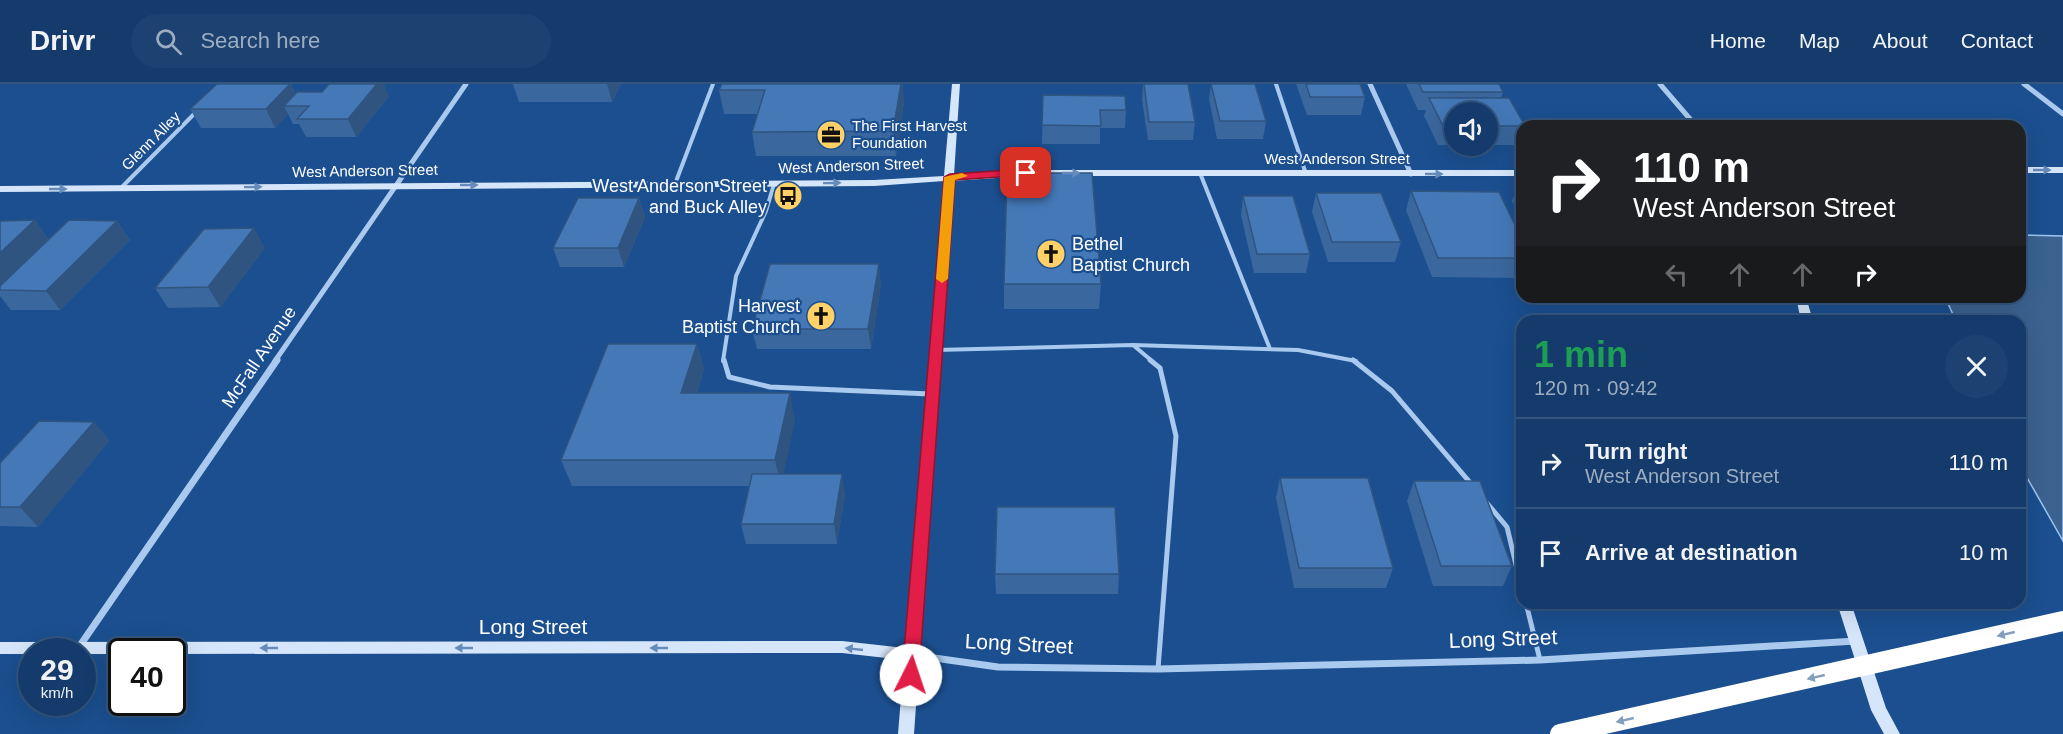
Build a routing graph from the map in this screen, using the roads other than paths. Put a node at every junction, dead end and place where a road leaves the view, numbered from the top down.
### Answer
1 (466, 84) edge
2 (713, 84) edge
3 (956, 84) edge
4 (1276, 84) edge
5 (1370, 84) edge
6 (1660, 84) edge
7 (2024, 84) edge
8 (199, 110) edge
9 (2063, 114) edge
10 (1691, 120) edge
11 (2026, 170) edge
12 (2063, 170) edge
13 (1200, 173) junction
14 (1516, 173) edge
15 (1306, 174) junction
16 (1411, 174) junction
17 (950, 177) junction
18 (675, 184) junction
19 (774, 184) junction
20 (395, 185) junction
21 (121, 188) junction
22 (0, 189) edge
23 (1133, 345) junction
24 (1270, 349) junction
25 (936, 350) junction
26 (933, 395) junction
27 (1478, 491) edge
28 (1485, 500) edge
29 (1516, 565) edge
30 (1527, 609) edge
31 (1846, 609) edge
32 (2063, 621) edge
33 (85, 638) edge
34 (1856, 641) junction
35 (0, 648) edge
36 (18, 648) edge
37 (96, 648) edge
38 (912, 655) junction
39 (1540, 660) junction
40 (1158, 669) junction
41 (906, 734) edge
42 (1560, 734) edge
43 (1892, 734) edge

1 - 20 street, McFall Avenue
2 - 18 lane
3 - 17 main road
4 - 15 lane
5 - 16 street
6 - 10 street
7 - 9 street
8 - 21 lane, Glenn Alley
11 -> 12 main road
13 - 15 main road, West Anderson Street
17 -> 13 main road, West Anderson Street
13 - 24 lane
16 -> 14 main road, West Anderson Street
15 - 16 main road, West Anderson Street
19 -> 17 main road, West Anderson Street
17 - 25 main road
18 - 19 main road, West Anderson Street
20 -> 18 main road, West Anderson Street
19 - 26 lane
21 -> 20 main road, West Anderson Street
20 - 33 street, McFall Avenue
22 -> 21 main road, West Anderson Street
23 - 24 lane
23 - 25 lane
23 - 40 lane
24 - 27 lane
25 - 26 main road
26 - 38 main road
28 - 29 lane
30 - 39 lane
31 - 34 main road
32 -> 42 highway, bridge
34 - 39 street, Long Street
34 - 43 main road
35 - 36 main road, Long Street
38 -> 37 main road, Long Street
38 - 40 street, Long Street
38 - 41 main road
39 - 40 street, Long Street

